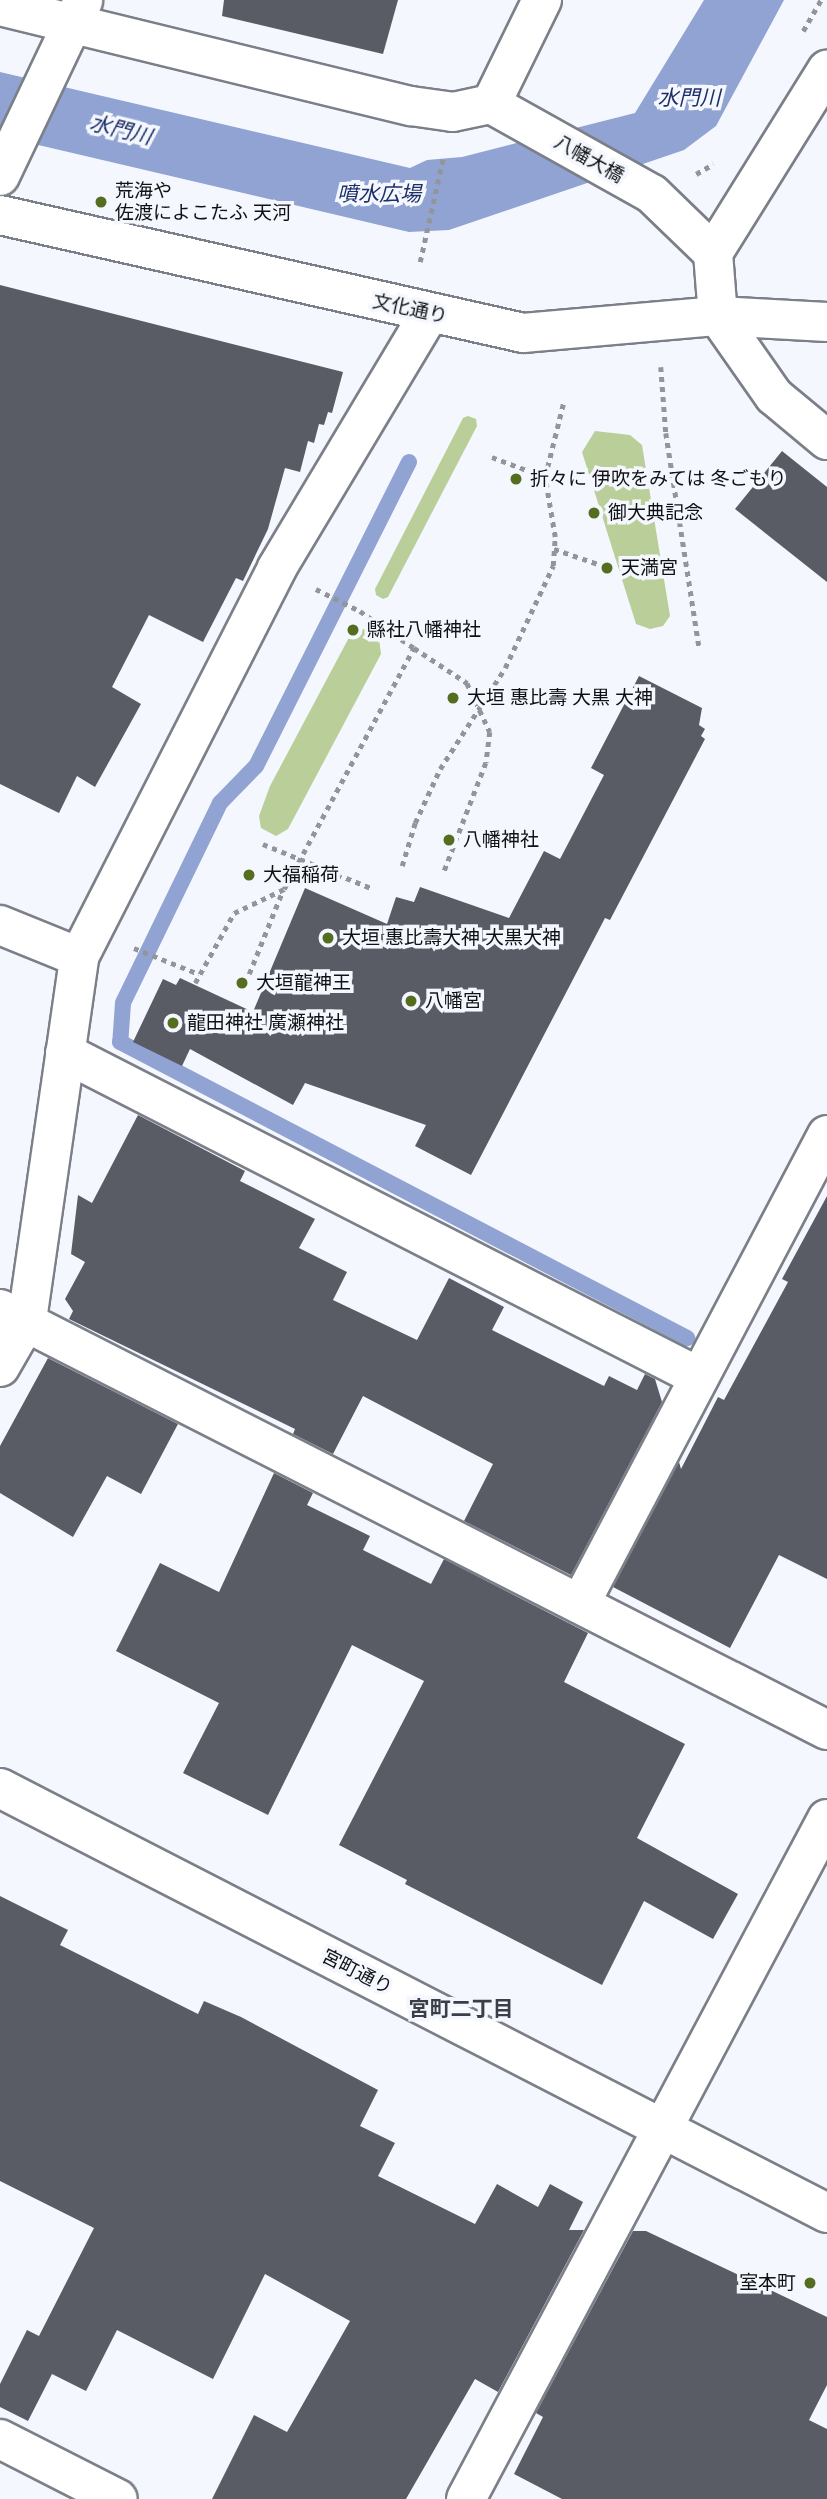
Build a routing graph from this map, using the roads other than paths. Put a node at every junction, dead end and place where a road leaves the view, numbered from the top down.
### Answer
1 (542, 0) edge
2 (0, 6) edge
3 (78, 12) edge
4 (827, 70) edge
5 (491, 104) junction
6 (5, 165) edge
7 (0, 215) edge
8 (713, 253) junction
9 (429, 314) junction
10 (718, 316) junction
11 (827, 322) edge
12 (827, 440) edge
13 (0, 925) edge
14 (79, 957) junction
15 (65, 1053) junction
16 (827, 1135) edge
17 (13, 1314) edge
18 (0, 1367) edge
19 (699, 1377) junction
20 (580, 1604) junction
21 (827, 1730) edge
22 (0, 1788) edge
23 (827, 1819) edge
24 (661, 2129) junction
25 (827, 2213) edge
26 (0, 2439) edge
27 (118, 2499) edge
28 (466, 2499) edge

1 - 5 street
2 - 3 street
3 - 5 street
3 - 6 street
4 - 8 street
5 - 8 street, 八幡大橋
7 - 9 street, 文化通り
8 - 10 street
9 - 10 street, 文化通り
9 - 14 street
10 - 11 street, 文化通り
10 - 12 street
13 - 14 street
14 - 15 street
15 - 17 street
15 - 19 street
16 - 19 street
17 - 18 street
17 - 20 street
19 - 20 street
20 - 21 street
22 - 24 street, 宮町通り
23 - 24 street
24 - 25 street, 宮町通り
24 - 28 street
26 - 27 street

